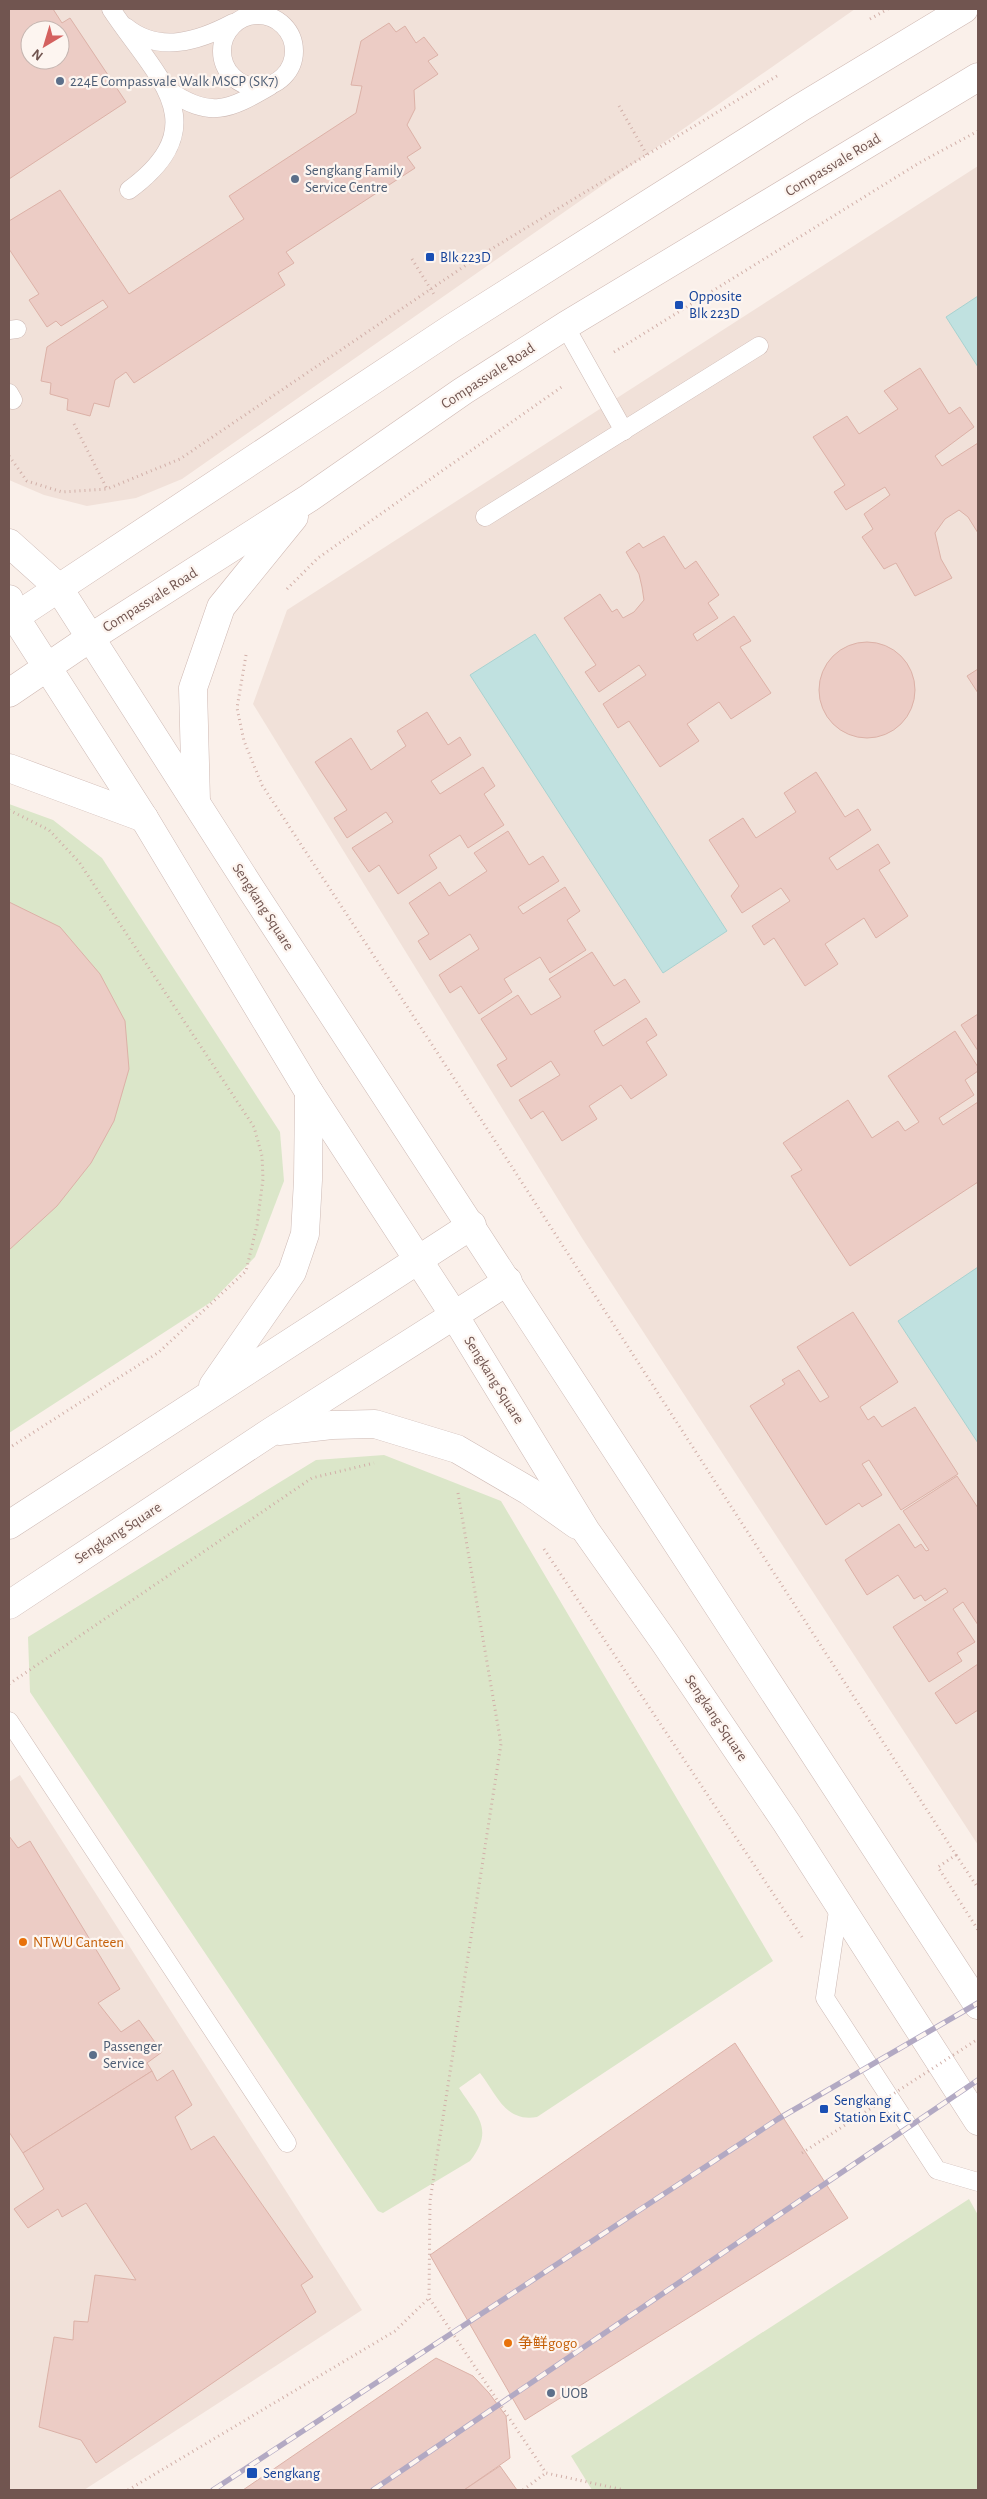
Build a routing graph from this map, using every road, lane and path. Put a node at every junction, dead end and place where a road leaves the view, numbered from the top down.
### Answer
1 (888, 9) edge
2 (959, 11) edge
3 (115, 14) edge
4 (233, 23) junction
5 (863, 24) dead end
6 (780, 74) dead end
7 (978, 77) edge
8 (278, 82) junction
9 (168, 90) junction
10 (618, 106) dead end
11 (647, 154) junction
12 (129, 190) dead end
13 (660, 197) junction
14 (412, 260) dead end
15 (431, 289) junction
16 (565, 326) junction
17 (452, 328) junction
18 (759, 346) dead end
19 (74, 424) dead end
20 (624, 431) junction
21 (9, 456) edge
22 (106, 488) junction
23 (309, 498) junction
24 (485, 517) dead end
25 (9, 543) edge
26 (58, 587) junction
27 (11, 613) edge
28 (90, 638) junction
29 (48, 668) junction
30 (9, 693) edge
31 (237, 708) dead end
32 (9, 768) edge
33 (196, 801) junction
34 (9, 810) edge
35 (144, 818) junction
36 (309, 1092) junction
37 (472, 1225) junction
38 (418, 1260) junction
39 (508, 1280) junction
40 (454, 1316) junction
41 (207, 1396) junction
42 (272, 1431) junction
43 (9, 1448) edge
44 (378, 1462) dead end
45 (457, 1488) dead end
46 (9, 1525) edge
47 (586, 1531) junction
48 (543, 1547) dead end
49 (9, 1605) edge
50 (9, 1684) edge
51 (9, 1721) edge
52 (956, 1856) junction
53 (978, 1888) edge
54 (838, 1904) junction
55 (978, 1930) edge
56 (828, 1977) junction
57 (978, 2005) edge
58 (978, 2039) edge
59 (978, 2121) edge
60 (286, 2143) dead end
61 (802, 2153) dead end
62 (978, 2182) edge
63 (429, 2298) junction
64 (546, 2473) junction
65 (128, 2490) edge
66 (523, 2490) edge
67 (624, 2490) edge

1 - 5 path
2 - 13 street
3 - 4 lane
3 - 9 lane
4 - 8 lane
4 - 8 lane
6 - 11 path
7 - 16 street, Compassvale Road
8 - 9 lane
9 - 12 lane
10 - 11 path
11 - 13 path
11 - 15 path
13 - 17 street
14 - 15 path
15 - 17 path
15 - 22 path
16 - 20 lane
16 - 23 street, Compassvale Road
17 - 26 street
18 - 20 lane
19 - 22 path
20 - 24 lane
21 - 22 path
23 - 28 street, Compassvale Road
23 - 33 street
25 - 26 street, Sengkang Square
26 - 27 street
26 - 28 street, Sengkang Square
27 - 29 street, Sengkang Square
28 - 29 street, Compassvale Road
28 - 33 street, Sengkang Square
29 - 30 street, Compassvale Road
29 - 35 street, Sengkang Square
31 - 52 path
32 - 35 street
33 - 37 street, Sengkang Square
34 - 43 path
35 - 36 street, Sengkang Square
36 - 38 street, Sengkang Square
36 - 41 street
37 - 38 street
37 - 39 street, Sengkang Square
38 - 40 street, Sengkang Square
38 - 41 street
39 - 40 street, Sengkang Square
39 - 57 street, Sengkang Square
40 - 42 street, Sengkang Square
40 - 47 street, Sengkang Square
41 - 46 street
42 - 47 street
42 - 49 street, Sengkang Square
44 - 50 path
45 - 63 path
47 - 54 street, Sengkang Square
48 - 56 path
51 - 60 lane
52 - 53 path
52 - 55 path
54 - 56 lane
54 - 59 street, Sengkang Square
56 - 62 lane
58 - 61 path, bridge
63 - 64 path
63 - 65 path
64 - 66 path
64 - 67 path

